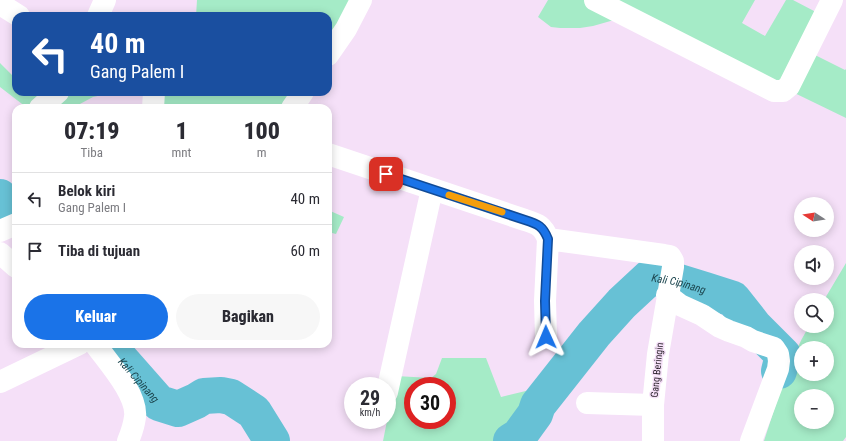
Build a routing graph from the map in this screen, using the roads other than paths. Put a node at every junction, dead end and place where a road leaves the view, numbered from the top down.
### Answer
1 (105, 0) edge
2 (361, 0) edge
3 (595, 0) edge
4 (832, 0) edge
5 (0, 4) edge
6 (13, 12) edge
7 (100, 12) edge
8 (332, 49) edge
9 (54, 96) edge
10 (44, 104) edge
11 (332, 155) edge
12 (432, 189) junction
13 (548, 239) junction
14 (0, 253) edge
15 (12, 264) edge
16 (669, 287) junction
17 (546, 337) dead end
18 (71, 348) edge
19 (98, 348) edge
20 (390, 377) edge
21 (0, 382) edge
22 (587, 403) dead end
23 (653, 405) junction
24 (126, 440) edge
25 (653, 441) edge
26 (751, 441) edge

1 - 7 street
2 - 8 street
3 - 4 street
5 - 6 street
9 - 10 street
11 - 12 street
12 - 13 street
12 - 20 street
13 - 16 street, Gang Beringin
13 - 17 street
14 - 15 street
16 - 23 street, Gang Beringin
16 - 26 street
18 - 21 street
19 - 24 street
22 - 23 street, Gang Beringin
23 - 25 street

